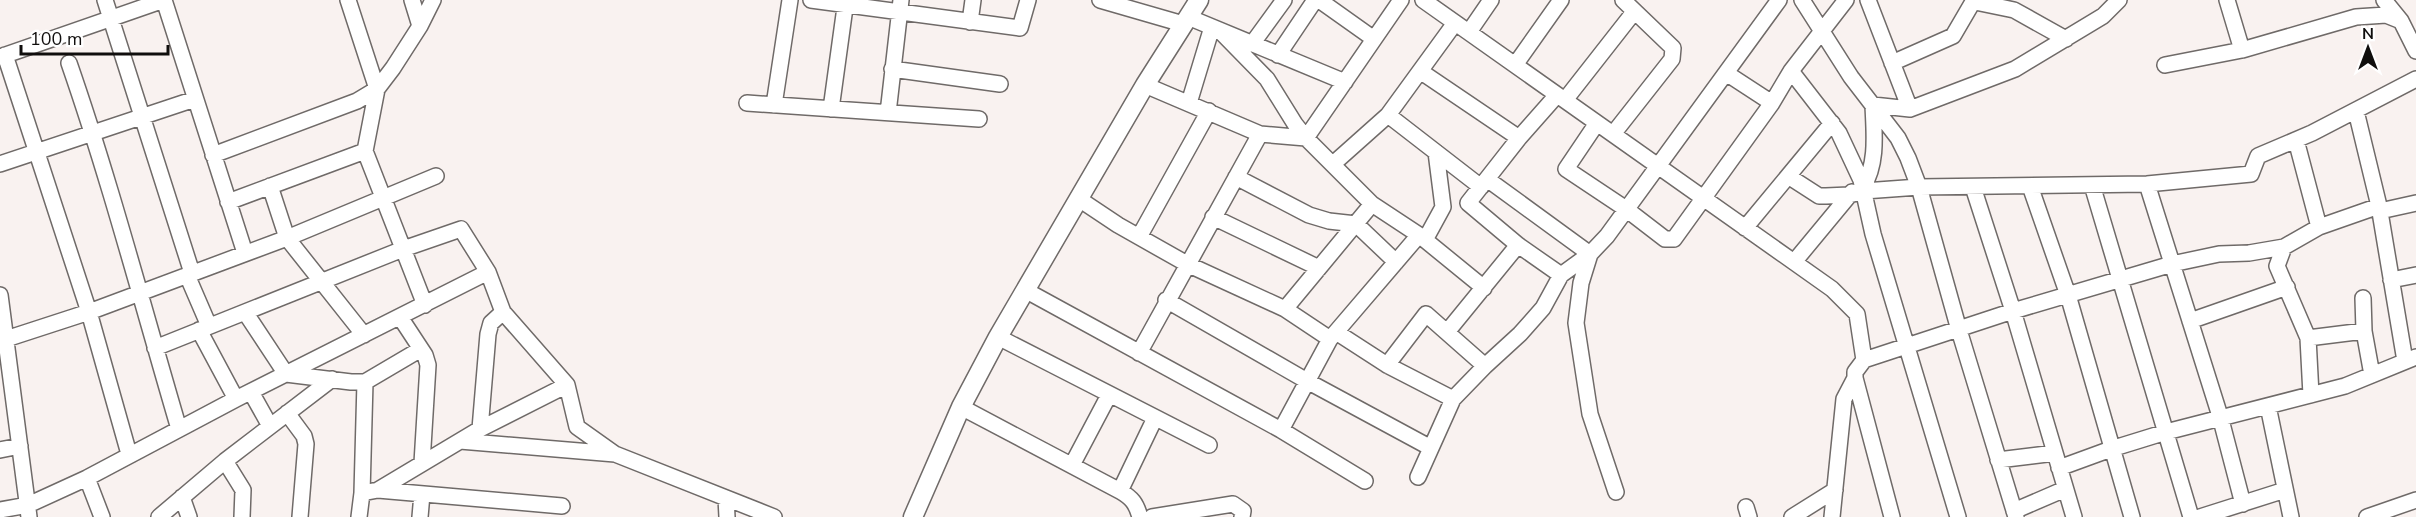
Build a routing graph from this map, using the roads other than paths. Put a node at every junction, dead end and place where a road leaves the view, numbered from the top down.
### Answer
1 (105, 0) edge
2 (164, 0) edge
3 (348, 0) edge
4 (412, 0) edge
5 (433, 0) edge
6 (790, 0) edge
7 (811, 0) edge
8 (973, 0) edge
9 (1028, 0) edge
10 (1100, 0) edge
11 (1199, 0) edge
12 (1284, 0) edge
13 (1317, 0) edge
14 (1401, 0) edge
15 (1423, 0) edge
16 (1491, 0) edge
17 (1561, 0) edge
18 (1623, 0) edge
19 (1779, 0) edge
20 (1802, 0) edge
21 (1846, 0) edge
22 (1868, 0) edge
23 (1974, 0) edge
24 (2119, 0) edge
25 (2227, 0) edge
26 (2384, 0) edge
27 (846, 2) edge
28 (901, 6) edge
29 (1145, 6) edge
30 (1634, 12) junction
31 (110, 19) junction
32 (1185, 20) junction
33 (2401, 21) junction
34 (970, 22) junction
35 (1455, 23) junction
36 (420, 26) junction
37 (1215, 28) junction
38 (1469, 32) junction
39 (1823, 33) junction
40 (1374, 39) junction
41 (2066, 39) junction
42 (2414, 42) edge
43 (1252, 44) junction
44 (2242, 50) junction
45 (1278, 55) junction
46 (3, 56) edge
47 (69, 63) dead end
48 (1892, 63) junction
49 (1515, 65) junction
50 (2165, 65) dead end
51 (892, 69) junction
52 (1420, 71) junction
53 (1791, 71) junction
54 (1726, 73) junction
55 (2416, 79) edge
56 (1344, 82) junction
57 (1000, 84) dead end
58 (1145, 85) junction
59 (377, 89) junction
60 (1561, 97) junction
61 (195, 99) junction
62 (747, 103) dead end
63 (1189, 103) junction
64 (1772, 103) junction
65 (774, 105) junction
66 (1873, 105) junction
67 (831, 109) junction
68 (1910, 109) junction
69 (1209, 111) junction
70 (2356, 111) junction
71 (888, 113) junction
72 (1388, 115) junction
73 (141, 117) junction
74 (979, 119) dead end
75 (1597, 123) junction
76 (1832, 123) junction
77 (93, 133) junction
78 (1260, 134) junction
79 (1612, 134) junction
80 (1306, 138) junction
81 (1519, 138) junction
82 (2296, 140) junction
83 (364, 151) junction
84 (38, 152) junction
85 (1436, 152) junction
86 (213, 155) junction
87 (0, 164) edge
88 (1333, 164) junction
89 (1658, 166) junction
90 (436, 176) dead end
91 (1236, 177) junction
92 (1788, 177) junction
93 (1484, 183) junction
94 (2147, 184) junction
95 (2092, 185) junction
96 (270, 186) junction
97 (2030, 186) junction
98 (1919, 187) junction
99 (1973, 187) junction
100 (1859, 188) junction
101 (382, 197) junction
102 (1703, 198) junction
103 (1079, 199) junction
104 (228, 202) junction
105 (2416, 203) edge
106 (1372, 204) junction
107 (1626, 209) junction
108 (2380, 209) junction
109 (1213, 217) junction
110 (1356, 224) junction
111 (2319, 227) junction
112 (1745, 228) junction
113 (1139, 237) junction
114 (1422, 237) junction
115 (287, 238) junction
116 (1518, 245) junction
117 (2284, 247) junction
118 (403, 249) junction
119 (245, 253) junction
120 (1590, 254) junction
121 (1396, 262) junction
122 (1794, 262) junction
123 (1187, 264) junction
124 (2172, 264) junction
125 (1319, 268) junction
126 (488, 273) junction
127 (190, 274) junction
128 (1561, 275) junction
129 (2416, 275) edge
130 (2119, 280) junction
131 (2391, 280) junction
132 (321, 281) junction
133 (2287, 287) junction
134 (1484, 288) junction
135 (1025, 290) junction
136 (139, 294) junction
137 (2068, 295) junction
138 (2363, 298) dead end
139 (1166, 300) junction
140 (1, 305) edge
141 (425, 305) junction
142 (1285, 309) junction
143 (2013, 311) junction
144 (89, 312) junction
145 (245, 312) junction
146 (503, 312) junction
147 (400, 317) junction
148 (2190, 321) junction
149 (204, 328) junction
150 (1959, 330) junction
151 (2364, 331) junction
152 (1447, 332) junction
153 (364, 335) junction
154 (1333, 336) junction
155 (998, 337) junction
156 (2308, 338) junction
157 (3, 341) edge
158 (1907, 347) junction
159 (155, 348) junction
160 (421, 349) junction
161 (1139, 353) junction
162 (1864, 360) junction
163 (2413, 360) edge
164 (1387, 365) junction
165 (1485, 366) junction
166 (286, 374) junction
167 (2372, 375) junction
168 (1855, 378) junction
169 (332, 379) junction
170 (1307, 381) junction
171 (365, 382) junction
172 (567, 386) junction
173 (251, 392) junction
174 (1109, 395) junction
175 (2311, 395) junction
176 (236, 399) junction
177 (1453, 399) junction
178 (2268, 406) junction
179 (962, 407) junction
180 (287, 413) junction
181 (2220, 416) junction
182 (1155, 418) junction
183 (270, 426) junction
184 (179, 429) junction
185 (480, 429) junction
186 (1281, 430) junction
187 (2166, 432) junction
188 (460, 441) junction
189 (20, 446) junction
190 (1209, 446) dead end
191 (1431, 448) junction
192 (2111, 449) junction
193 (0, 450) edge
194 (2055, 453) junction
195 (129, 454) junction
196 (615, 454) junction
197 (1998, 460) junction
198 (225, 461) junction
199 (422, 464) junction
200 (1072, 465) junction
201 (2060, 468) junction
202 (1418, 477) dead end
203 (87, 478) junction
204 (1365, 481) dead end
205 (2065, 489) junction
206 (378, 490) junction
207 (1120, 490) junction
208 (1835, 490) junction
209 (2285, 490) junction
210 (362, 492) junction
211 (1616, 492) dead end
212 (422, 494) junction
213 (182, 497) junction
214 (726, 498) junction
215 (2243, 504) junction
216 (562, 506) dead end
217 (2413, 507) edge
218 (0, 510) edge
219 (28, 511) edge
220 (2015, 514) edge
221 (102, 517) edge
222 (159, 517) edge
223 (189, 517) edge
224 (242, 517) edge
225 (300, 517) edge
226 (359, 517) edge
227 (420, 517) edge
228 (727, 517) edge
229 (774, 517) edge
230 (913, 517) edge
231 (1140, 517) edge
232 (1152, 517) edge
233 (1242, 517) edge
234 (1792, 517) edge
235 (1832, 517) edge
236 (1892, 517) edge
237 (1958, 517) edge
238 (2074, 517) edge
239 (2132, 517) edge
240 (2191, 517) edge
241 (2200, 517) edge
242 (2291, 517) edge
243 (2367, 517) edge

1 - 31 street
2 - 31 street
2 - 61 street
3 - 59 street
4 - 36 street
5 - 36 street
6 - 65 street
7 - 27 street
8 - 34 street
9 - 34 street
10 - 29 street
11 - 32 main road
12 - 43 street
13 - 40 street
13 - 45 street
14 - 40 street
15 - 35 street
16 - 38 street
17 - 49 street
18 - 30 street
19 - 54 street
20 - 39 street
21 - 39 street
22 - 48 street
23 - 41 street
23 - 48 street
24 - 41 street
25 - 44 street
26 - 33 street
27 - 28 street
27 - 67 street
28 - 34 street
28 - 51 street
29 - 32 street
30 - 60 street
30 - 79 street
31 - 46 street
31 - 73 street
32 - 37 street
32 - 58 main road
33 - 42 street
33 - 44 street
35 - 38 street
35 - 52 street
36 - 59 street
37 - 43 street
37 - 63 street
37 - 80 street
38 - 49 street
39 - 53 street
39 - 66 street
40 - 56 street
41 - 68 street
43 - 45 street
44 - 50 street
45 - 56 street
46 - 84 street
47 - 77 street
48 - 68 street
49 - 60 street
51 - 57 street
51 - 71 street
52 - 72 street
52 - 81 street
53 - 64 street
53 - 76 street
54 - 64 street
54 - 89 street
55 - 70 street
56 - 80 street
58 - 63 street
58 - 103 main road
59 - 83 street
59 - 86 street
60 - 75 street
60 - 81 street
61 - 73 street
61 - 86 street
62 - 65 street
63 - 69 street
64 - 102 street
65 - 67 street
66 - 68 street
66 - 98 street
66 - 100 street
67 - 71 street
69 - 78 street
69 - 113 street
70 - 82 street
70 - 108 street
71 - 74 street
72 - 85 street
72 - 88 street
73 - 77 street
73 - 127 street
75 - 79 street
75 - 107 street
76 - 92 street
76 - 100 street
77 - 84 street
77 - 136 street
78 - 80 street
78 - 91 street
79 - 89 street
80 - 88 street
81 - 93 street
82 - 94 street
82 - 111 street
83 - 96 street
83 - 101 street
84 - 87 street
84 - 144 street
85 - 93 street
85 - 114 street
86 - 104 street
88 - 106 street
89 - 102 street
89 - 107 street
90 - 101 street
91 - 109 street
91 - 110 street
92 - 100 street
92 - 112 street
93 - 116 street
93 - 120 street
94 - 95 street
94 - 124 street
95 - 97 street
95 - 130 street
96 - 104 street
96 - 115 street
97 - 99 street
97 - 137 street
98 - 99 street
98 - 100 street
98 - 150 street
99 - 143 street
100 - 122 street
100 - 158 street
101 - 115 street
101 - 118 street
102 - 107 street
102 - 112 street
103 - 113 street
103 - 135 main road
104 - 119 street
105 - 108 street
106 - 110 street
106 - 114 street
107 - 120 street
108 - 111 street
108 - 131 street
109 - 123 street
109 - 125 street
110 - 121 street
110 - 125 street
111 - 117 street
112 - 122 street
113 - 123 street
114 - 121 street
114 - 134 street
115 - 119 street
115 - 132 street
116 - 128 street
116 - 134 street
117 - 124 street
117 - 133 street
118 - 126 street
118 - 132 street
118 - 141 street
119 - 127 street
120 - 128 street
120 - 211 street
121 - 154 street
122 - 162 street
123 - 139 street
123 - 142 street
124 - 130 street
124 - 148 street
125 - 142 street
126 - 141 street
126 - 146 street
127 - 136 street
127 - 149 street
128 - 165 street
129 - 131 street
130 - 137 street
130 - 187 street
131 - 163 street
132 - 145 street
132 - 153 street
133 - 148 street
133 - 156 street
134 - 152 street
135 - 155 main road
135 - 161 street
136 - 144 street
136 - 159 street
137 - 143 street
137 - 192 street
138 - 151 street
139 - 161 street
139 - 170 street
140 - 157 street
141 - 147 street
142 - 154 street
143 - 150 street
143 - 194 street
144 - 157 street
144 - 195 street
145 - 149 street
145 - 166 street
146 - 172 street
146 - 185 street
147 - 153 street
147 - 160 street
148 - 181 street
149 - 159 street
149 - 176 street
150 - 158 street
150 - 197 street
151 - 156 street
151 - 167 street
152 - 164 street
152 - 165 street
153 - 166 street
154 - 164 street
154 - 170 street
155 - 174 street
155 - 179 main road
156 - 175 street
157 - 189 street
158 - 162 street
158 - 237 street
159 - 184 street
160 - 171 street
160 - 199 street
161 - 186 street
162 - 168 street
163 - 167 street
164 - 177 street
165 - 177 street
166 - 169 street
166 - 173 street
167 - 175 street
168 - 208 street
168 - 236 street
169 - 171 street
169 - 180 street
170 - 186 street
170 - 191 street
171 - 210 street
172 - 185 street
172 - 196 street
173 - 176 street
173 - 183 street
174 - 182 street
174 - 200 street
175 - 178 street
176 - 184 street
177 - 191 street
178 - 181 street
178 - 209 street
179 - 200 street
179 - 230 main road
180 - 183 street
180 - 225 street
181 - 187 street
181 - 215 street
182 - 190 street
182 - 207 street
183 - 198 street
184 - 195 street
185 - 188 street
186 - 204 street
187 - 192 street
187 - 240 street
188 - 196 street
188 - 199 street
189 - 193 street
189 - 219 street
191 - 202 street
192 - 201 street
192 - 239 street
194 - 197 street
194 - 201 street
195 - 203 street
196 - 214 street
197 - 220 street
198 - 213 street
198 - 224 street
199 - 206 street
200 - 207 street
201 - 205 street
203 - 219 street
203 - 221 street
205 - 220 street
205 - 238 street
206 - 210 street
206 - 212 street
207 - 231 street
208 - 234 street
208 - 235 street
209 - 215 street
209 - 242 street
210 - 226 street
212 - 216 street
212 - 227 street
213 - 222 street
213 - 223 street
214 - 228 street
214 - 229 street
215 - 241 street
217 - 243 street
218 - 219 street
232 - 233 street

